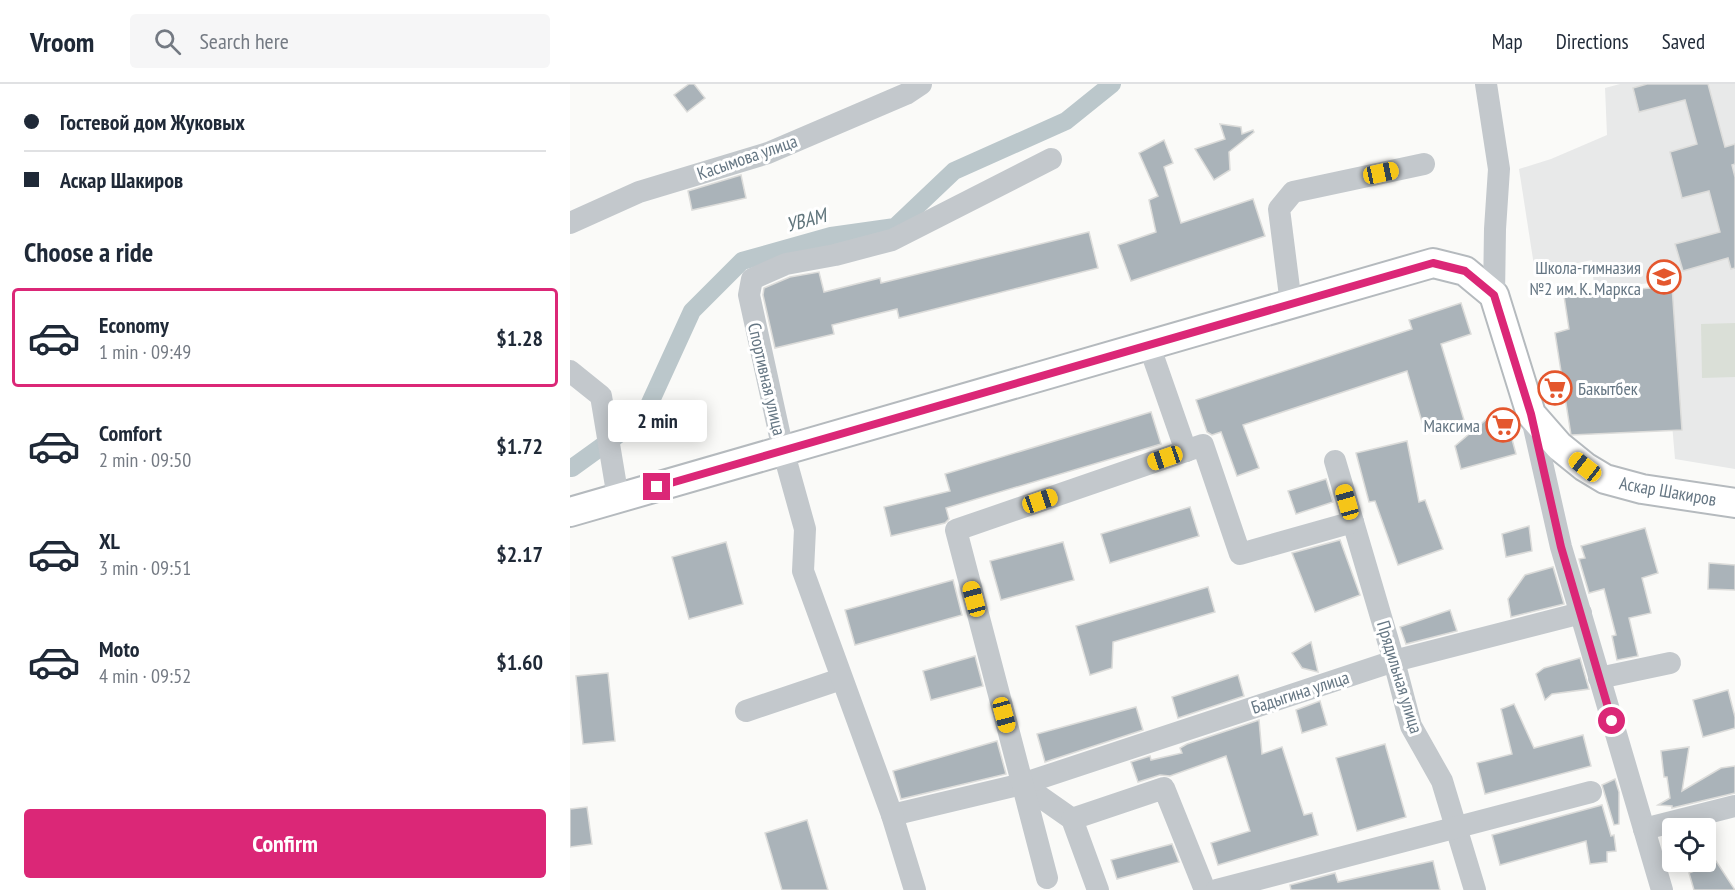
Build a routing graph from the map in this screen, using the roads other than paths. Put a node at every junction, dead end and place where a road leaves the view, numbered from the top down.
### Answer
1 (921, 84) edge
2 (1486, 84) edge
3 (1051, 159) dead end
4 (1424, 164) dead end
5 (570, 223) edge
6 (1494, 295) junction
7 (1291, 304) junction
8 (1149, 345) junction
9 (570, 371) edge
10 (1531, 414) junction
11 (783, 450) junction
12 (1186, 451) junction
13 (1335, 461) dead end
14 (618, 498) junction
15 (1735, 503) edge
16 (570, 512) edge
17 (1353, 522) junction
18 (1581, 613) junction
19 (1395, 661) junction
20 (1670, 663) dead end
21 (1599, 678) junction
22 (841, 679) junction
23 (746, 711) dead end
24 (1022, 784) junction
25 (1591, 792) dead end
26 (1735, 806) edge
27 (892, 815) junction
28 (1072, 819) junction
29 (1458, 827) junction
30 (1644, 829) junction
31 (1047, 878) dead end
32 (915, 890) edge
33 (1098, 890) edge
34 (1205, 890) edge
35 (1216, 890) edge
36 (1475, 890) edge
37 (1662, 890) edge

1 - 5 street, Касымова улица
2 - 6 street
3 - 11 street, Спортивная улица
4 - 7 street
6 - 7 main road
6 - 10 main road, Аскар Шакиров
7 - 8 main road
8 - 11 main road
8 - 12 street
9 - 14 street
10 - 15 main road, Аскар Шакиров
10 - 18 street
11 - 14 main road
11 - 22 street, Спортивная улица
12 - 17 street
12 - 24 street
13 - 17 street, Прядильная улица
14 - 16 main road
17 - 19 street, Прядильная улица
18 - 19 street, Бадыгина улица
18 - 21 street
19 - 24 street, Бадыгина улица
19 - 29 street, Прядильная улица
20 - 21 street
21 - 30 street
22 - 23 street
22 - 27 street, Спортивная улица
24 - 27 street, Бадыгина улица
24 - 28 street
24 - 31 street
25 - 29 street
26 - 30 street
27 - 32 street, Спортивная улица
28 - 33 street
28 - 34 street
29 - 35 street
29 - 36 street, Прядильная улица
30 - 37 street

